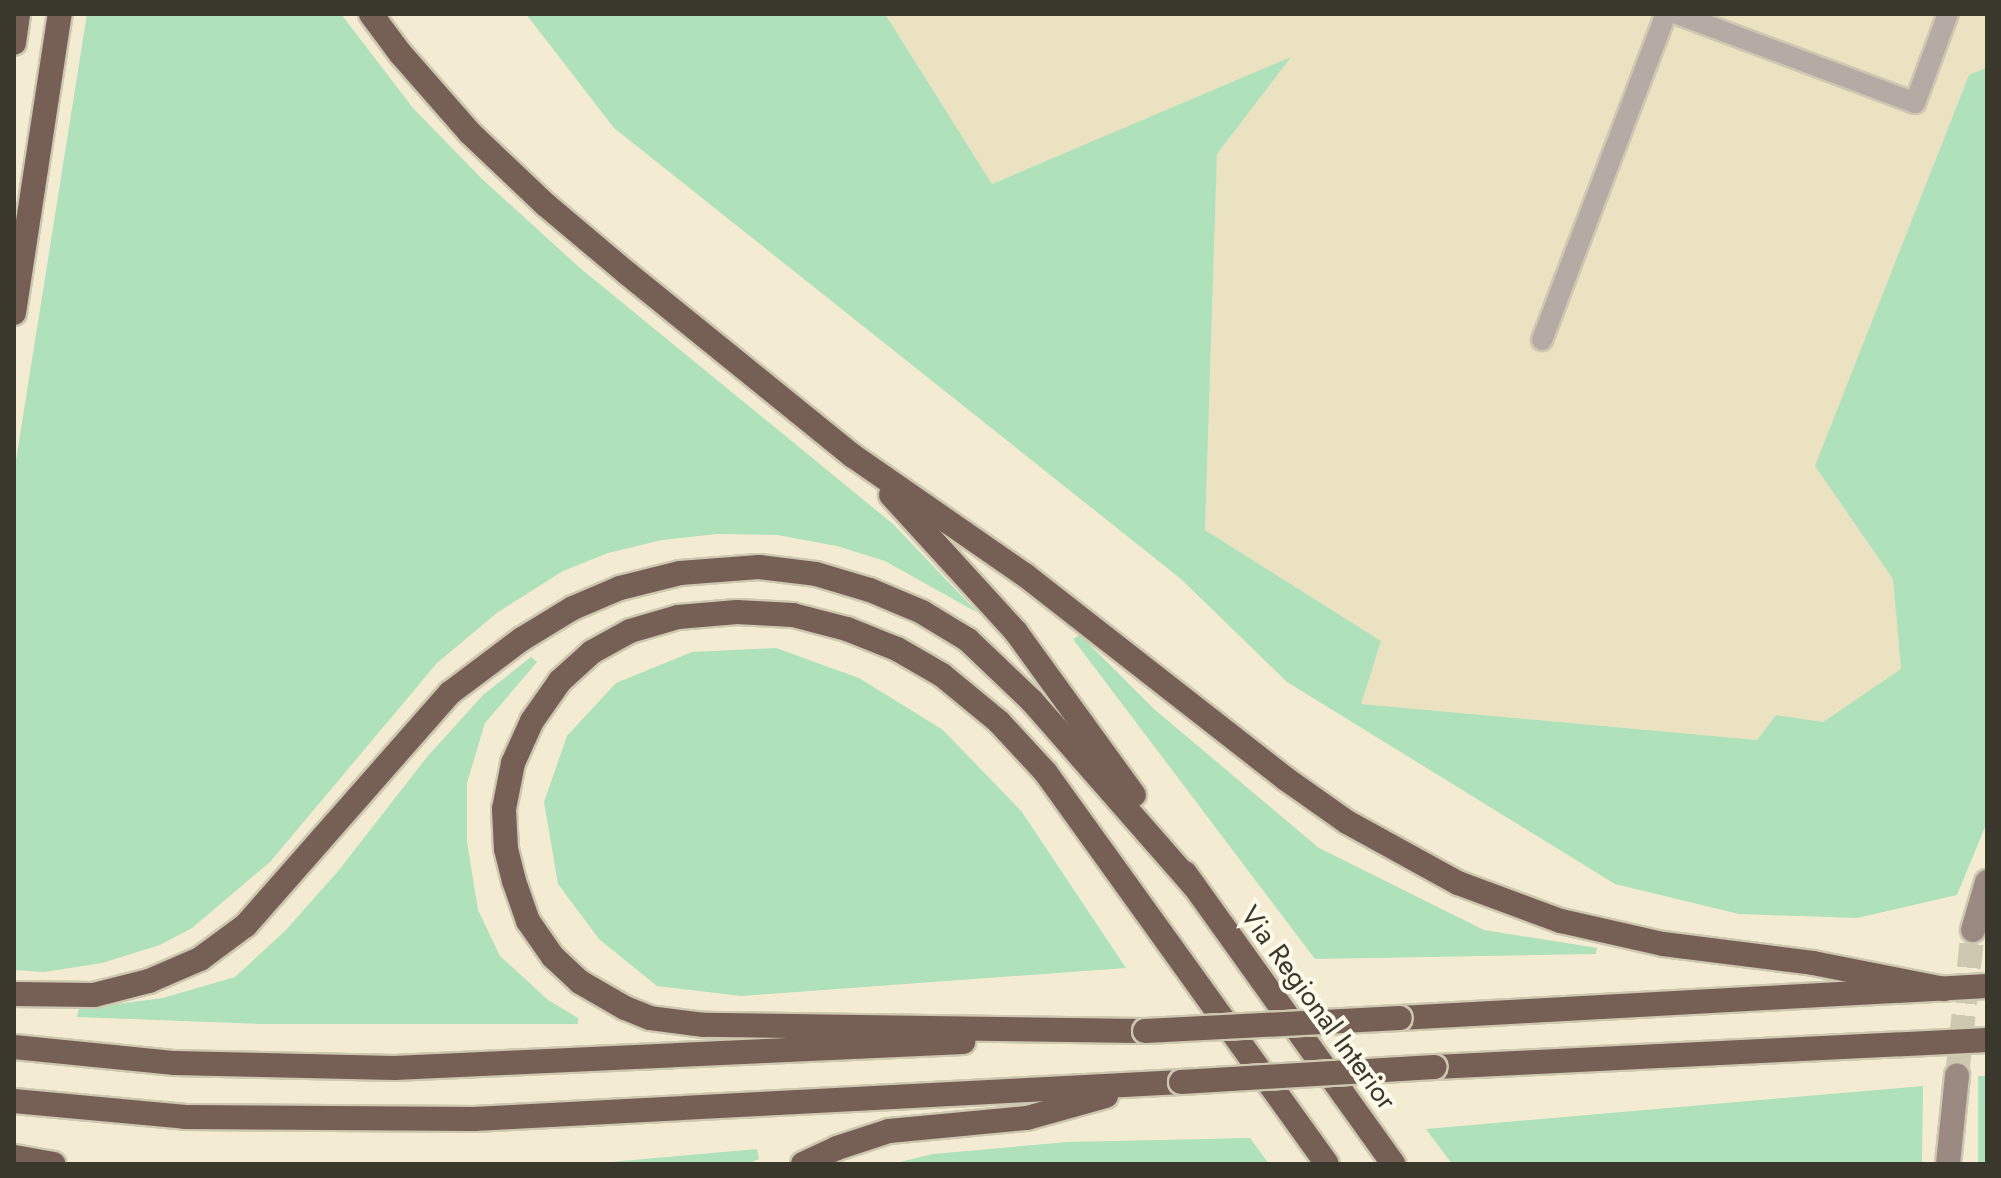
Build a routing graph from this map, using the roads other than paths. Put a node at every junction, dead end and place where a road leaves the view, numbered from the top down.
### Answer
1 (18, 14) edge
2 (60, 14) edge
3 (371, 14) edge
4 (1666, 14) edge
5 (1677, 14) edge
6 (1948, 14) edge
7 (14, 25) edge
8 (14, 43) edge
9 (14, 313) edge
10 (1542, 340) dead end
11 (853, 456) junction
12 (1987, 882) edge
13 (1194, 886) junction
14 (1973, 930) tunnel mouth
15 (1987, 986) edge
16 (1944, 989) junction
17 (14, 994) edge
18 (1145, 1031) junction
19 (1987, 1040) edge
20 (14, 1047) edge
21 (1957, 1075) tunnel mouth
22 (1151, 1083) junction
23 (14, 1101) edge
24 (1295, 1121) junction
25 (14, 1157) edge
26 (53, 1164) edge
27 (803, 1164) edge
28 (1312, 1164) edge
29 (1327, 1164) edge
30 (1393, 1164) edge
31 (1948, 1164) edge

1 - 7 highway
1 - 8 highway
2 - 9 highway
3 - 11 highway
4 - 10 street
5 - 6 street
11 - 13 highway
11 - 16 highway
12 - 14 main road
13 - 17 highway
13 - 30 highway, Via Regional Interior
15 - 16 highway
16 - 18 highway, bridge
18 - 20 highway
18 - 24 highway
19 - 22 highway, bridge
21 - 31 main road
22 - 23 highway
22 - 27 highway
24 - 28 highway
24 - 29 highway
25 - 26 highway

